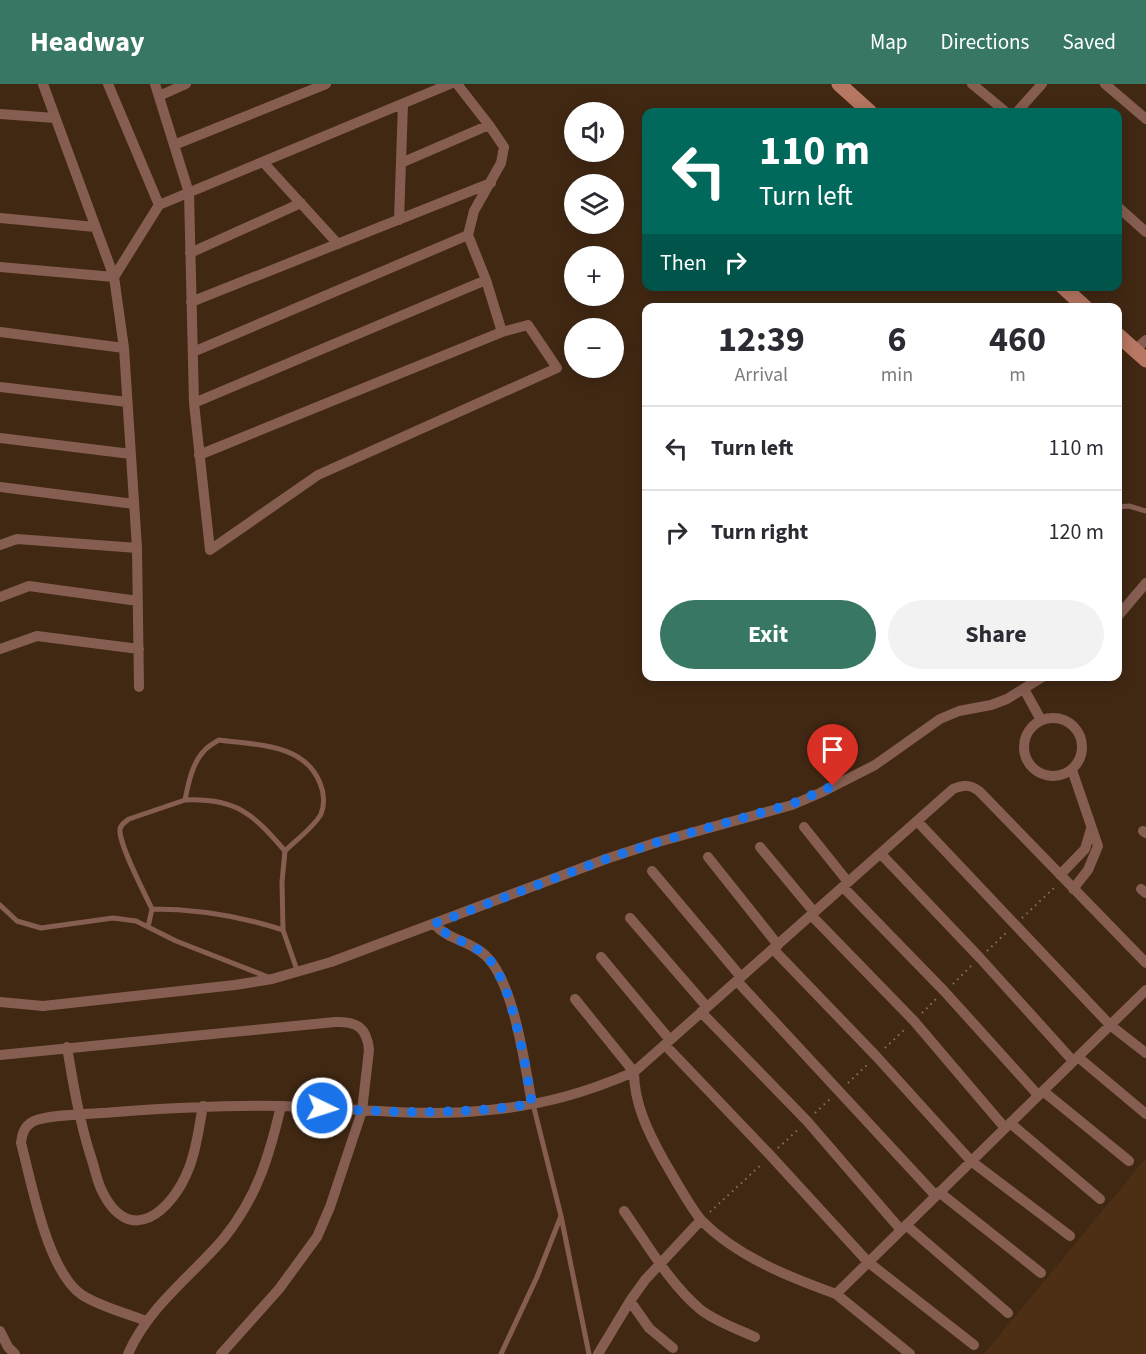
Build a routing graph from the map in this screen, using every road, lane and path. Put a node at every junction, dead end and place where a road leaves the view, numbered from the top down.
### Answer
1 (43, 84) edge
2 (108, 84) edge
3 (155, 84) edge
4 (186, 84) edge
5 (326, 84) edge
6 (450, 84) edge
7 (457, 84) edge
8 (839, 84) edge
9 (972, 84) edge
10 (1042, 84) edge
11 (1105, 84) edge
12 (159, 96) junction
13 (403, 104) junction
14 (866, 108) edge
15 (1001, 108) edge
16 (1021, 108) edge
17 (0, 114) edge
18 (55, 118) junction
19 (1146, 119) edge
20 (489, 125) junction
21 (174, 145) junction
22 (263, 162) junction
23 (401, 163) junction
24 (491, 183) junction
25 (189, 193) junction
26 (301, 203) junction
27 (159, 205) junction
28 (1122, 211) edge
29 (0, 218) edge
30 (399, 220) junction
31 (95, 227) junction
32 (1146, 232) edge
33 (468, 235) junction
34 (338, 244) junction
35 (190, 253) junction
36 (0, 267) edge
37 (114, 277) junction
38 (486, 280) junction
39 (1067, 291) edge
40 (191, 302) junction
41 (1081, 303) edge
42 (0, 332) edge
43 (502, 332) junction
44 (1122, 338) edge
45 (124, 348) junction
46 (1142, 350) edge
47 (193, 352) junction
48 (0, 387) edge
49 (127, 402) junction
50 (194, 402) junction
51 (0, 438) edge
52 (131, 454) junction
53 (199, 455) junction
54 (0, 486) edge
55 (134, 504) junction
56 (1122, 507) edge
57 (1146, 511) edge
58 (0, 545) edge
59 (137, 548) junction
60 (1146, 583) edge
61 (0, 597) edge
62 (138, 601) junction
63 (1122, 611) edge
64 (0, 649) edge
65 (139, 649) junction
66 (1036, 681) edge
67 (139, 687) dead end
68 (1024, 689) junction
69 (1041, 720) junction
70 (1072, 770) junction
71 (185, 800) junction
72 (918, 821) junction
73 (804, 827) dead end
74 (1091, 829) junction
75 (760, 848) dead end
76 (285, 851) junction
77 (881, 854) junction
78 (708, 857) dead end
79 (652, 871) dead end
80 (1060, 875) junction
81 (845, 885) junction
82 (1073, 889) junction
83 (0, 905) edge
84 (152, 909) junction
85 (813, 914) junction
86 (630, 918) dead end
87 (434, 924) junction
88 (148, 927) junction
89 (283, 930) junction
90 (775, 947) junction
91 (601, 957) dead end
92 (1146, 963) edge
93 (297, 970) junction
94 (272, 979) junction
95 (739, 979) junction
96 (1146, 990) edge
97 (574, 999) dead end
98 (0, 1002) edge
99 (704, 1010) junction
100 (914, 1020) junction
101 (1110, 1025) junction
102 (667, 1042) junction
103 (67, 1047) junction
104 (1146, 1053) edge
105 (0, 1055) edge
106 (876, 1056) junction
107 (1075, 1059) junction
108 (634, 1072) junction
109 (840, 1090) junction
110 (1040, 1093) junction
111 (532, 1104) junction
112 (203, 1106) junction
113 (281, 1106) junction
114 (362, 1111) junction
115 (1146, 1114) edge
116 (78, 1115) junction
117 (807, 1121) junction
118 (1008, 1125) junction
119 (770, 1155) junction
120 (971, 1161) junction
121 (1129, 1161) dead end
122 (938, 1194) junction
123 (1100, 1199) dead end
124 (624, 1210) dead end
125 (561, 1216) junction
126 (701, 1220) junction
127 (904, 1227) junction
128 (1070, 1236) dead end
129 (868, 1262) junction
130 (661, 1263) junction
131 (1041, 1273) dead end
132 (836, 1294) junction
133 (630, 1301) junction
134 (1008, 1313) dead end
135 (147, 1321) junction
136 (0, 1331) edge
137 (755, 1337) dead end
138 (974, 1345) dead end
139 (673, 1348) dead end
140 (15, 1354) edge
141 (128, 1354) edge
142 (221, 1354) edge
143 (501, 1354) edge
144 (589, 1354) edge
145 (598, 1354) edge
146 (910, 1354) edge

1 - 18 street
2 - 27 street
3 - 12 street
4 - 12 street
5 - 21 street
6 - 13 street
7 - 20 street
8 - 14 main road
9 - 15 street
10 - 16 street
11 - 19 street
12 - 21 street
13 - 22 street
13 - 23 street
17 - 18 street
18 - 31 street
20 - 23 street
20 - 24 street
21 - 25 street
22 - 25 street
22 - 26 street
23 - 30 street
24 - 30 street
24 - 33 street
25 - 27 street
25 - 35 street
26 - 34 street
26 - 35 street
27 - 37 street
28 - 32 street
29 - 31 street
30 - 34 street
31 - 37 street
33 - 38 street
33 - 47 street
34 - 40 street
35 - 40 street
36 - 37 street
37 - 45 street
38 - 43 street
38 - 50 street
39 - 41 main road
40 - 47 street
42 - 45 street
43 - 53 street
43 - 53 street
44 - 46 main road
45 - 49 street
47 - 50 street
48 - 49 street
49 - 52 street
50 - 53 street
51 - 52 street
52 - 55 street
54 - 55 street
55 - 59 street
56 - 57 lane
58 - 59 street
59 - 62 street
60 - 63 street
61 - 62 street
62 - 65 street
64 - 65 street
65 - 67 street
66 - 68 street
68 - 69 street
68 - 87 street
69 - 70 street
69 - 70 street
70 - 74 street
71 - 76 lane
71 - 76 lane
71 - 84 lane
72 - 77 street
72 - 80 street
72 - 101 street
73 - 81 street
74 - 80 street
74 - 82 street
75 - 85 street
76 - 89 lane
77 - 81 street
77 - 107 street
78 - 90 street
79 - 95 street
80 - 82 street
81 - 85 street
81 - 110 street
82 - 92 street
83 - 88 lane
84 - 88 lane
84 - 89 lane
85 - 90 street
85 - 100 street
86 - 99 street
87 - 93 street
87 - 111 street
88 - 94 lane
89 - 93 lane
90 - 95 street
90 - 106 street
91 - 102 street
93 - 94 street
94 - 98 street
95 - 99 street
95 - 109 street
96 - 101 street
97 - 108 street
99 - 102 street
99 - 117 street
100 - 106 path
100 - 118 street
101 - 104 street
101 - 107 street
102 - 108 street
102 - 119 street
103 - 105 street
103 - 114 street
103 - 116 street
106 - 109 path
106 - 120 street
107 - 110 street
107 - 115 street
108 - 111 street
108 - 126 street
109 - 117 path
109 - 122 street
110 - 118 street
110 - 121 street
111 - 114 street
111 - 125 lane
112 - 113 street
112 - 116 street
112 - 116 street
113 - 114 street
113 - 135 street
114 - 142 street
116 - 135 street
117 - 119 path
117 - 127 street
118 - 120 street
118 - 123 street
119 - 126 path
119 - 129 street
120 - 122 street
120 - 128 street
122 - 127 street
122 - 131 street
124 - 130 street
125 - 143 lane
125 - 144 lane
126 - 130 street
126 - 132 street
127 - 129 street
127 - 134 street
129 - 132 street
129 - 138 street
130 - 133 street
130 - 137 street
132 - 146 street
133 - 139 street
133 - 145 street
135 - 141 street
136 - 140 street

